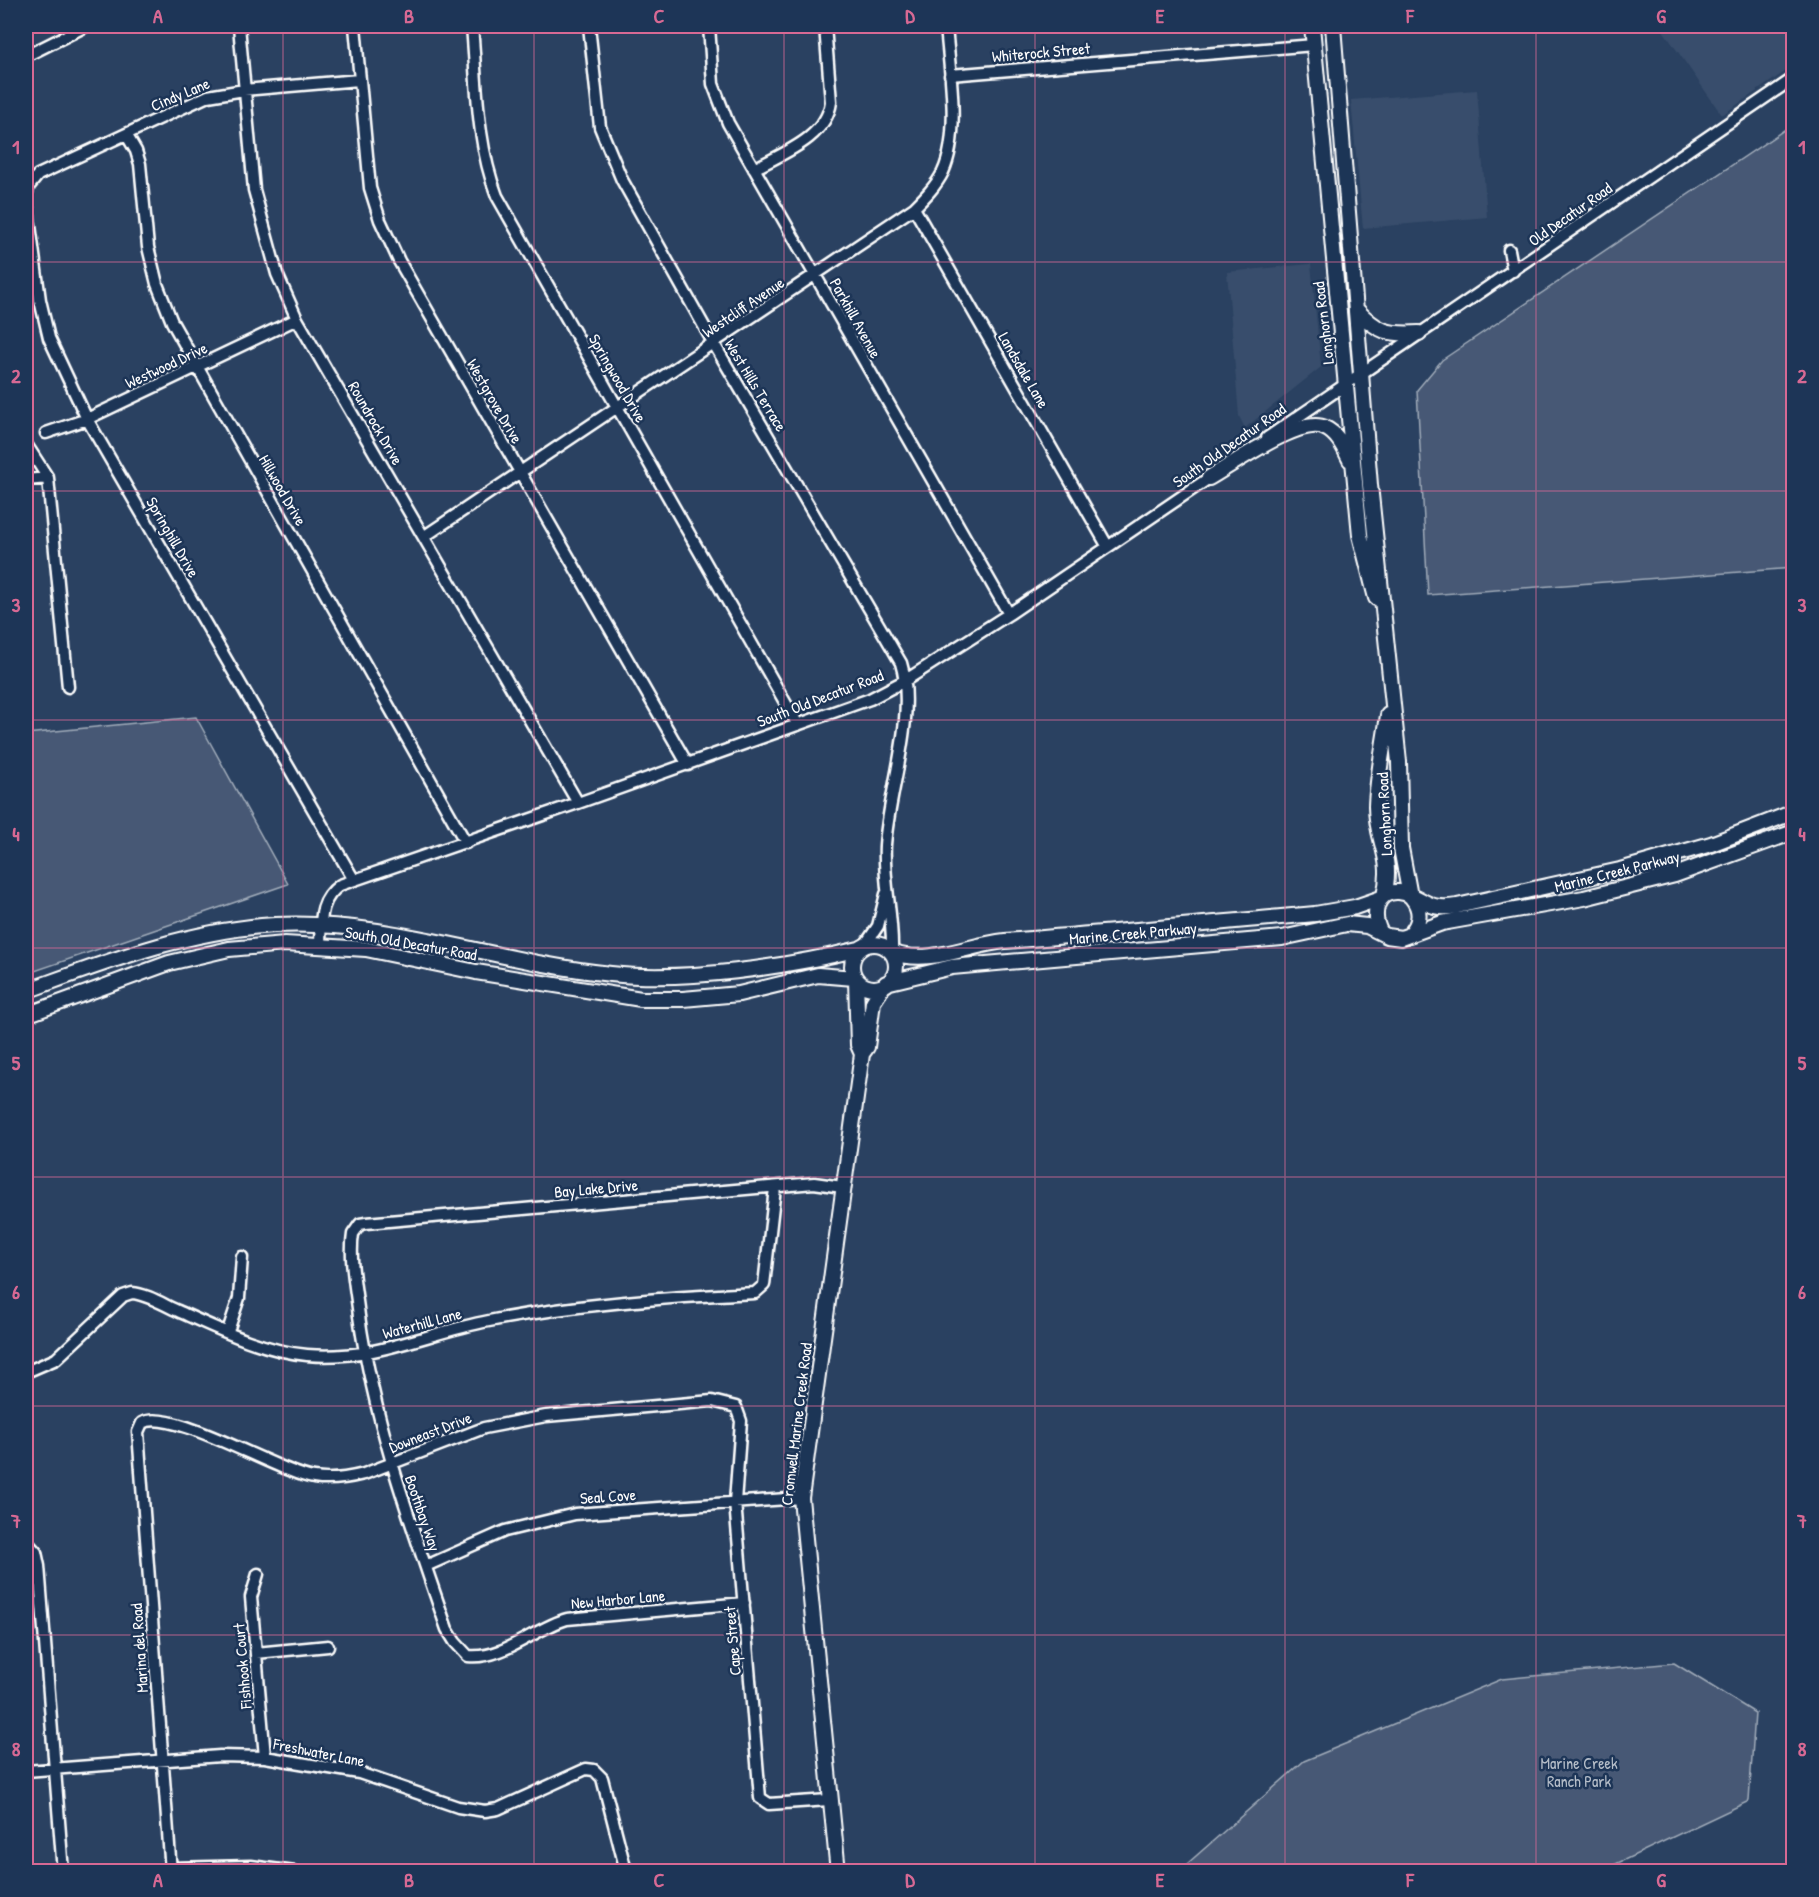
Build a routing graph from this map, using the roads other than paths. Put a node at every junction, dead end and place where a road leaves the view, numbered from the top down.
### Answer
1 (86, 26) edge
2 (239, 26) edge
3 (355, 26) edge
4 (472, 26) edge
5 (589, 26) edge
6 (709, 26) edge
7 (825, 26) edge
8 (946, 26) edge
9 (1312, 26) edge
10 (1334, 26) edge
11 (1314, 45) junction
12 (26, 56) edge
13 (950, 75) junction
14 (1794, 78) edge
15 (359, 80) junction
16 (244, 90) junction
17 (1340, 122) junction
18 (1321, 123) junction
19 (126, 134) junction
20 (754, 169) junction
21 (29, 186) joint
22 (914, 208) junction
23 (1509, 250) dead end
24 (1513, 271) junction
25 (816, 276) junction
26 (1356, 309) junction
27 (297, 319) junction
28 (1419, 333) junction
29 (714, 344) junction
30 (196, 368) junction
31 (1361, 373) junction
32 (1346, 383) junction
33 (619, 409) junction
34 (87, 419) junction
35 (46, 433) dead end
36 (26, 444) edge
37 (1352, 465) junction
38 (518, 472) junction
39 (48, 478) junction
40 (1209, 478) junction
41 (26, 480) edge
42 (425, 537) junction
43 (1108, 547) junction
44 (1009, 614) junction
45 (1383, 614) junction
46 (906, 680) junction
47 (68, 687) dead end
48 (1390, 695) junction
49 (798, 725) junction
50 (688, 765) junction
51 (578, 803) junction
52 (1794, 812) edge
53 (1794, 832) edge
54 (466, 843) junction
55 (354, 880) junction
56 (886, 893) junction
57 (1383, 897) junction
58 (1411, 897) junction
59 (321, 926) junction
60 (1381, 933) junction
61 (1410, 934) junction
62 (320, 944) junction
63 (862, 947) junction
64 (892, 952) junction
65 (611, 974) junction
66 (855, 979) junction
67 (885, 984) junction
68 (31, 989) edge
69 (607, 994) junction
70 (44, 1008) junction
71 (26, 1015) edge
72 (862, 1054) junction
73 (842, 1187) junction
74 (774, 1188) junction
75 (354, 1230) joint
76 (242, 1257) dead end
77 (228, 1331) junction
78 (365, 1354) junction
79 (26, 1372) edge
80 (739, 1410) joint
81 (142, 1423) joint
82 (390, 1463) junction
83 (801, 1498) junction
84 (735, 1502) junction
85 (26, 1541) edge
86 (426, 1566) junction
87 (258, 1574) dead end
88 (744, 1603) junction
89 (328, 1646) dead end
90 (256, 1653) junction
91 (468, 1656) joint
92 (265, 1757) junction
93 (163, 1760) junction
94 (55, 1768) junction
95 (26, 1771) edge
96 (829, 1800) junction
97 (171, 1870) edge
98 (622, 1870) edge
99 (63, 1872) edge
100 (295, 1872) edge
101 (838, 1872) edge

1 - 12 street
2 - 16 street, Roundrock Drive
3 - 15 street, Westgrove Drive
4 - 33 street, Springwood Drive
5 - 29 street, West Hills Terrace
6 - 20 street, Parkhill Avenue
7 - 20 street
8 - 13 street, Westcliff Avenue
9 - 11 main road, Longhorn Road
10 - 17 main road, Longhorn Road
11 - 13 street, Whiterock Street
11 - 18 main road, Longhorn Road
13 - 22 street, Westcliff Avenue
14 - 24 street, Old Decatur Road
15 - 16 street, Cindy Lane
15 - 38 street, Westgrove Drive
16 - 19 street, Cindy Lane
16 - 27 street, Roundrock Drive
17 - 18 main road
17 - 26 main road, Longhorn Road
18 - 32 main road, Longhorn Road
19 - 21 street, Cindy Lane
19 - 30 street, Hillwood Drive
20 - 25 street, Parkhill Avenue
21 - 34 street, Springhill Drive
22 - 25 street, Westcliff Avenue
22 - 43 street, Landsdale Lane
23 - 24 street
24 - 28 street, Old Decatur Road
25 - 29 street, Westcliff Avenue
25 - 44 street, Parkhill Avenue
26 - 28 main road
26 - 31 main road, Longhorn Road
27 - 30 street, Westwood Drive
27 - 42 street, Roundrock Drive
28 - 31 street, Old Decatur Road
29 - 33 street, Westcliff Avenue
29 - 46 street, West Hills Terrace
30 - 34 street, Westwood Drive
30 - 54 street, Hillwood Drive
31 - 32 street, South Old Decatur Road
31 - 45 main road, Longhorn Road
32 - 37 main road, Longhorn Road
32 - 40 street, South Old Decatur Road
33 - 38 street, Westcliff Avenue
33 - 49 street, Springwood Drive
34 - 35 street, Westwood Drive
34 - 55 street, Springhill Drive
36 - 39 street
37 - 40 main road
37 - 45 main road, Longhorn Road
38 - 42 street, Westcliff Avenue
38 - 50 street, Westgrove Drive
39 - 41 street
39 - 47 street
40 - 43 street, South Old Decatur Road
42 - 51 street, Roundrock Drive
43 - 44 street, South Old Decatur Road
44 - 46 street, South Old Decatur Road
45 - 48 main road, Longhorn Road
46 - 49 street, South Old Decatur Road
46 - 56 street
48 - 57 main road, Longhorn Road
48 - 58 main road, Longhorn Road
49 - 50 street, South Old Decatur Road
50 - 51 street, South Old Decatur Road
51 - 54 street, South Old Decatur Road
52 - 58 main road, Marine Creek Parkway
53 - 61 main road, Marine Creek Parkway
54 - 55 street, South Old Decatur Road
55 - 59 street, South Old Decatur Road
56 - 63 street
56 - 64 street
57 - 58 main road
57 - 60 main road
57 - 64 main road, Marine Creek Parkway
58 - 61 main road
59 - 62 street
59 - 65 main road, South Old Decatur Road
59 - 68 main road, South Old Decatur Road
60 - 61 main road
60 - 67 main road, Marine Creek Parkway
62 - 69 main road, South Old Decatur Road
62 - 70 main road, South Old Decatur Road
63 - 64 main road
63 - 65 main road, South Old Decatur Road
63 - 66 main road
64 - 67 main road
65 - 69 main road
66 - 67 main road
66 - 69 main road, South Old Decatur Road
66 - 72 main road, Cromwell Marine Creek Road
67 - 72 main road, Cromwell Marine Creek Road
68 - 70 main road
70 - 71 main road, South Old Decatur Road
72 - 73 main road, Cromwell Marine Creek Road
73 - 74 street, Bay Lake Drive
73 - 83 main road, Cromwell Marine Creek Road
74 - 75 street, Bay Lake Drive
74 - 78 street, Waterhill Lane
75 - 78 street, Boothbay Way
76 - 77 street
77 - 78 street, Waterhill Lane
77 - 79 street, Waterhill Lane
78 - 82 street, Boothbay Way
80 - 82 street, Downeast Drive
80 - 84 street, Cape Street
81 - 82 street, Downeast Drive
81 - 93 street, Marina del Road
82 - 86 street, Boothbay Way
83 - 84 street, Seal Cove
83 - 96 main road, Cromwell Marine Creek Road
84 - 86 street, Seal Cove
84 - 88 street, Cape Street
85 - 94 street
86 - 91 street, Boothbay Way
87 - 90 street, Fishhook Court
88 - 91 street, New Harbor Lane
88 - 96 street, Cape Street
89 - 90 street
90 - 92 street, Fishhook Court
92 - 93 street, Freshwater Lane
92 - 98 street, Freshwater Lane
93 - 94 street, Freshwater Lane
93 - 97 street, Marina del Road
94 - 95 street, Freshwater Lane
94 - 99 street
96 - 101 main road, Cromwell Marine Creek Road
97 - 100 street

